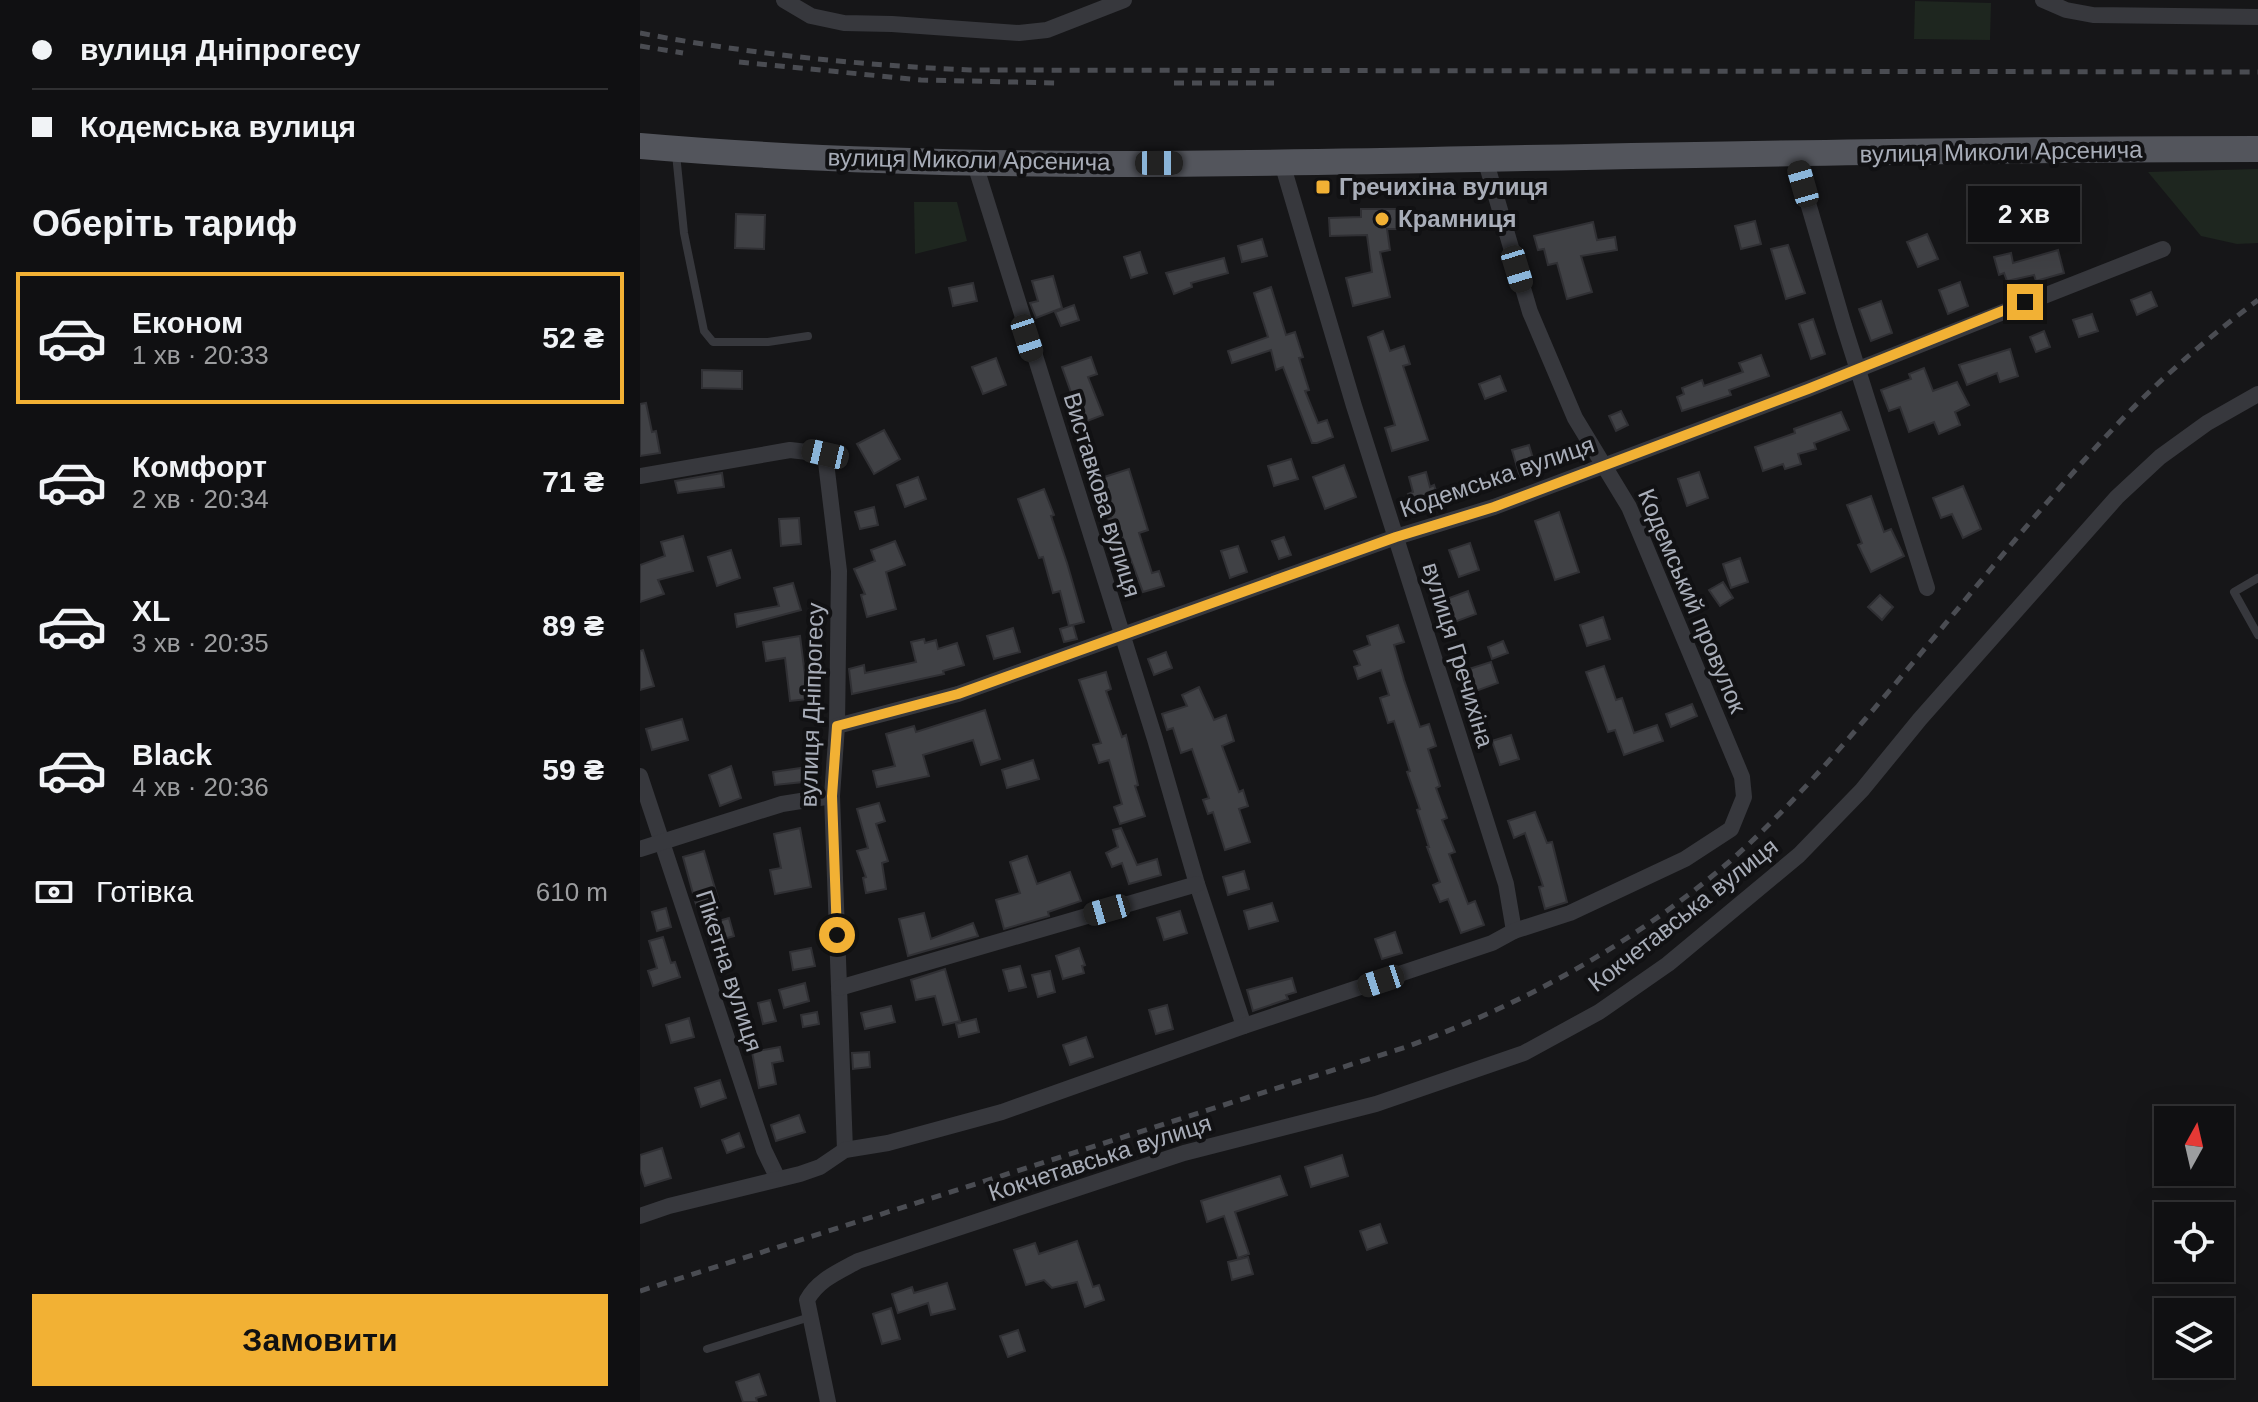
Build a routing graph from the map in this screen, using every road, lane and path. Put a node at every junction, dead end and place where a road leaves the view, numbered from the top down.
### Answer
1 (1124, 0) edge
2 (2043, 0) edge
3 (789, 1) edge
4 (2258, 17) edge
5 (640, 146) edge
6 (676, 149) junction
7 (2258, 149) edge
8 (1794, 155) junction
9 (1485, 159) junction
10 (974, 161) junction
11 (1282, 163) junction
12 (2163, 249) dead end
13 (808, 336) dead end
14 (1858, 369) junction
15 (2258, 394) edge
16 (1604, 467) junction
17 (640, 476) edge
18 (1396, 537) junction
19 (2258, 578) edge
20 (1927, 588) dead end
21 (2258, 635) edge
22 (1121, 636) junction
23 (837, 726) junction
24 (640, 776) edge
25 (832, 796) junction
26 (661, 842) junction
27 (640, 849) edge
28 (1197, 884) junction
29 (1514, 931) junction
30 (839, 988) junction
31 (1244, 1026) junction
32 (845, 1150) junction
33 (778, 1179) junction
34 (640, 1216) edge
35 (809, 1309) junction
36 (707, 1349) dead end
37 (828, 1402) edge

1 - 3 street
2 - 4 street
5 - 6 main road, вулиця Миколи Арсенича
6 - 10 main road, вулиця Миколи Арсенича
6 - 13 lane
7 - 8 main road, вулиця Миколи Арсенича
8 - 9 main road, вулиця Миколи Арсенича
8 - 14 street
9 - 11 main road, вулиця Миколи Арсенича
9 - 16 street, Кодемський провулок
10 - 11 main road, вулиця Миколи Арсенича
10 - 22 street, Виставкова вулиця
11 - 18 street, вулиця Гречихіна
12 - 14 street, Кодемська вулиця
14 - 16 street, Кодемська вулиця
14 - 20 street
15 - 35 street, Кокчетавська вулиця
16 - 18 street, Кодемська вулиця
16 - 29 street, Кодемський провулок
17 - 23 street, вулиця Дніпрогесу
18 - 22 street, Кодемська вулиця
18 - 29 street, вулиця Гречихіна
19 - 21 lane
22 - 23 street, Кодемська вулиця
22 - 28 street, Виставкова вулиця
23 - 25 street, вулиця Дніпрогесу
24 - 26 street, Пікетна вулиця
25 - 26 street
25 - 30 street, вулиця Дніпрогесу
26 - 27 street
26 - 33 street, Пікетна вулиця
28 - 30 street
28 - 31 street, Виставкова вулиця
29 - 31 street
30 - 32 street, вулиця Дніпрогесу
31 - 32 street
32 - 33 street
33 - 34 street
35 - 36 lane
35 - 37 street

